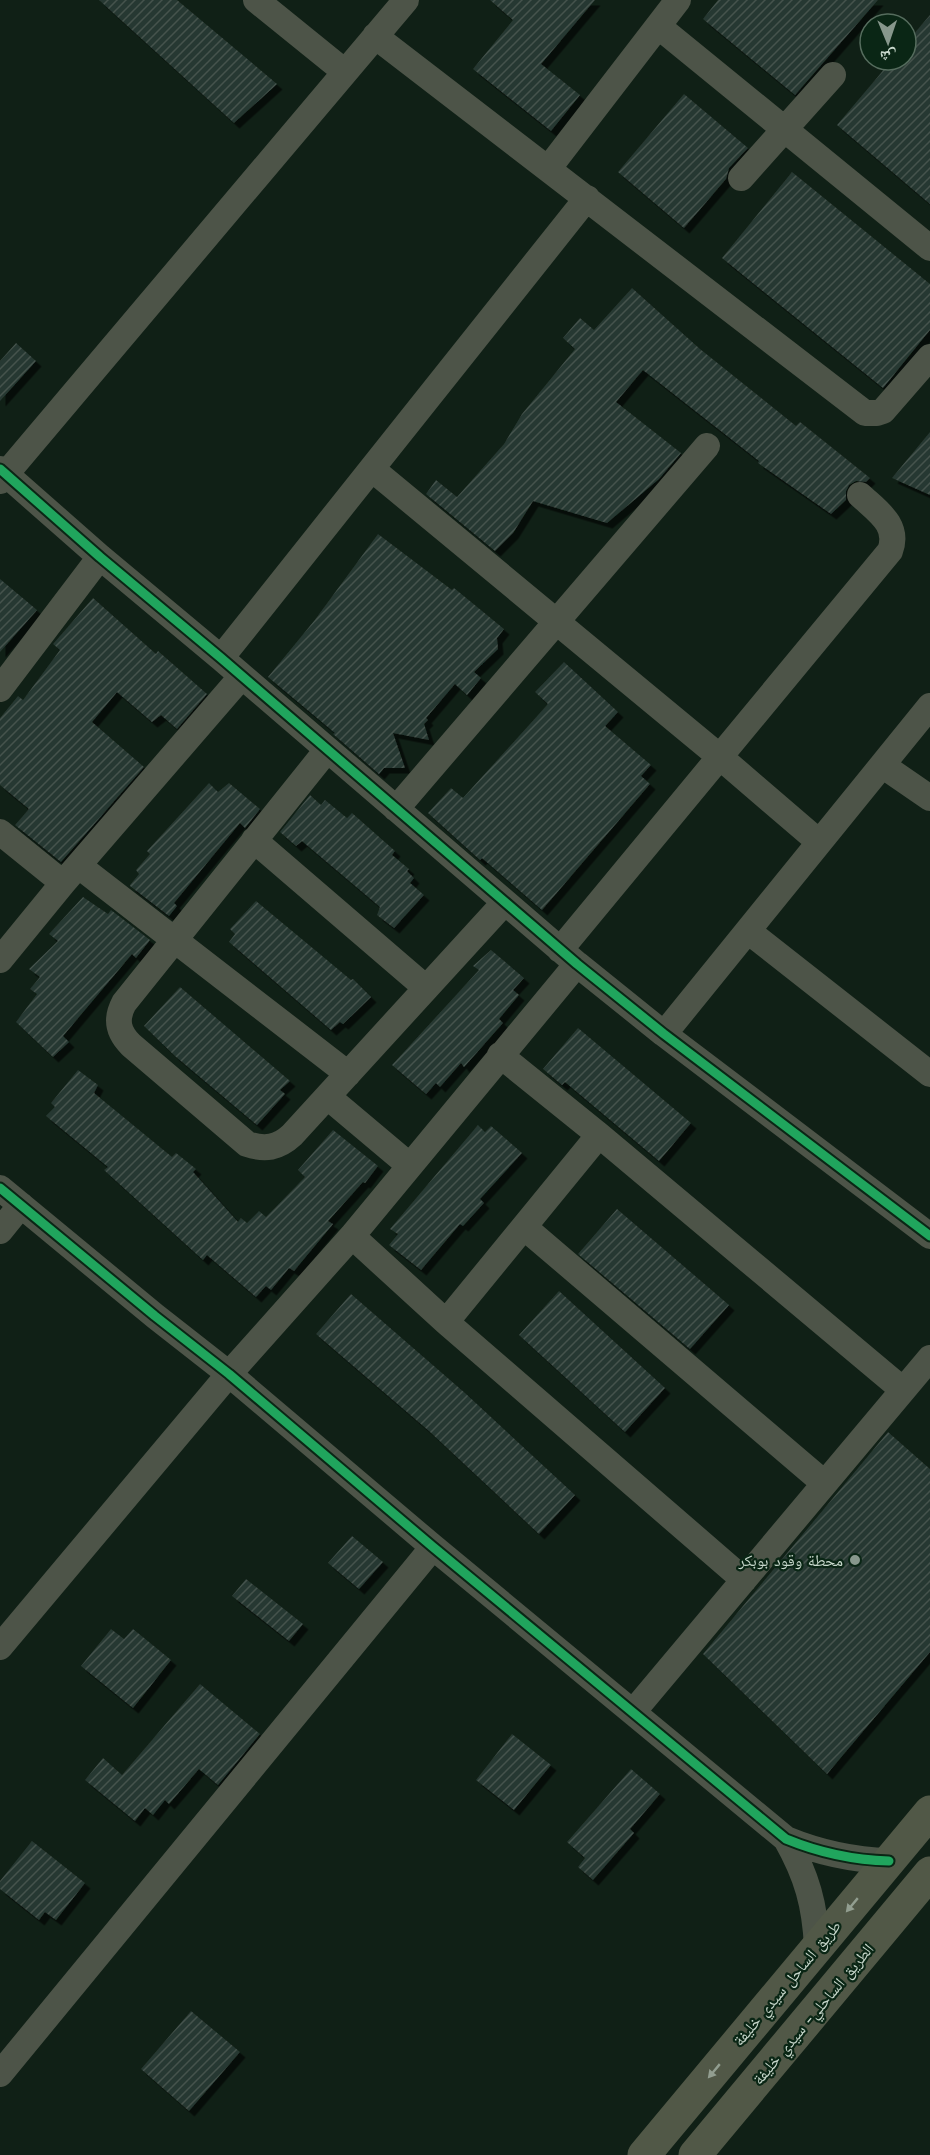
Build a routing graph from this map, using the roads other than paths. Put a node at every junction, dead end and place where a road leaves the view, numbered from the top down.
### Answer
1 (256, 0) edge
2 (406, 0) edge
3 (678, 0) edge
4 (658, 26) junction
5 (375, 36) junction
6 (345, 72) junction
7 (833, 75) dead end
8 (784, 129) junction
9 (548, 169) junction
10 (741, 178) dead end
11 (587, 198) junction
12 (930, 248) edge
13 (930, 357) edge
14 (707, 446) dead end
15 (372, 469) junction
16 (2, 475) edge
17 (860, 495) dead end
18 (100, 557) junction
19 (557, 622) junction
20 (221, 658) junction
21 (242, 676) junction
22 (0, 689) edge
23 (930, 706) edge
24 (327, 750) junction
25 (720, 757) junction
26 (882, 765) junction
27 (930, 798) edge
28 (396, 809) junction
29 (0, 832) edge
30 (254, 840) junction
31 (819, 842) junction
32 (71, 874) junction
33 (505, 902) junction
34 (747, 931) junction
35 (174, 939) junction
36 (569, 957) junction
37 (0, 960) edge
38 (426, 988) junction
39 (664, 1034) junction
40 (500, 1055) junction
41 (348, 1074) junction
42 (930, 1074) edge
43 (328, 1097) junction
44 (599, 1134) junction
45 (410, 1166) junction
46 (0, 1188) edge
47 (21, 1205) junction
48 (524, 1227) junction
49 (0, 1231) edge
50 (352, 1236) junction
51 (930, 1236) edge
52 (446, 1322) junction
53 (930, 1358) edge
54 (229, 1374) junction
55 (903, 1390) junction
56 (824, 1483) junction
57 (433, 1547) junction
58 (744, 1580) junction
59 (0, 1647) edge
60 (633, 1712) junction
61 (930, 1812) edge
62 (786, 1839) junction
63 (889, 1861) junction
64 (930, 1873) edge
65 (817, 1947) junction
66 (0, 2074) edge
67 (644, 2155) edge
68 (695, 2155) edge

1 - 6 street
2 - 5 street
3 - 4 street
4 - 8 street
4 - 9 street
5 - 6 street
5 - 9 street
6 - 16 street
7 - 8 street
8 - 10 street
8 - 12 street
9 - 11 street
11 - 13 street
11 - 15 street
14 - 19 street
15 - 19 street
15 - 20 street
16 - 18 street
17 - 25 street
18 - 20 street
18 - 22 street
19 - 25 street
19 - 28 street
20 - 21 street
21 - 24 street
21 - 32 street
23 - 26 street
24 - 28 street
24 - 30 street
25 - 31 street
25 - 36 street
26 - 27 street
26 - 31 street
28 - 33 street
29 - 32 street
30 - 35 street
30 - 38 street
31 - 34 street
32 - 35 street
32 - 37 street
33 - 36 street
33 - 38 street
34 - 39 street
34 - 42 street
35 - 41 street
35 - 43 street
36 - 39 street
36 - 40 street
38 - 41 street
39 - 51 street
40 - 44 street
40 - 45 street
41 - 43 street
43 - 45 street
44 - 48 street
44 - 55 street
45 - 50 street
46 - 47 street
47 - 49 street
47 - 54 street
48 - 52 street
48 - 56 street
50 - 52 street
50 - 54 street
52 - 58 street
53 - 55 street
54 - 57 street
54 - 59 street
55 - 56 street
56 - 58 street
57 - 60 street
57 - 66 street
58 - 60 street
60 - 62 street
61 - 63 highway, طريق الساحل سيدي خليفة
62 - 63 street
62 - 65 street
63 -> 65 highway, طريق الساحل سيدي خليفة
64 - 68 highway, الطريق الساحلي- سيدي خليفة
65 -> 67 highway, طريق الساحل سيدي خليفة

